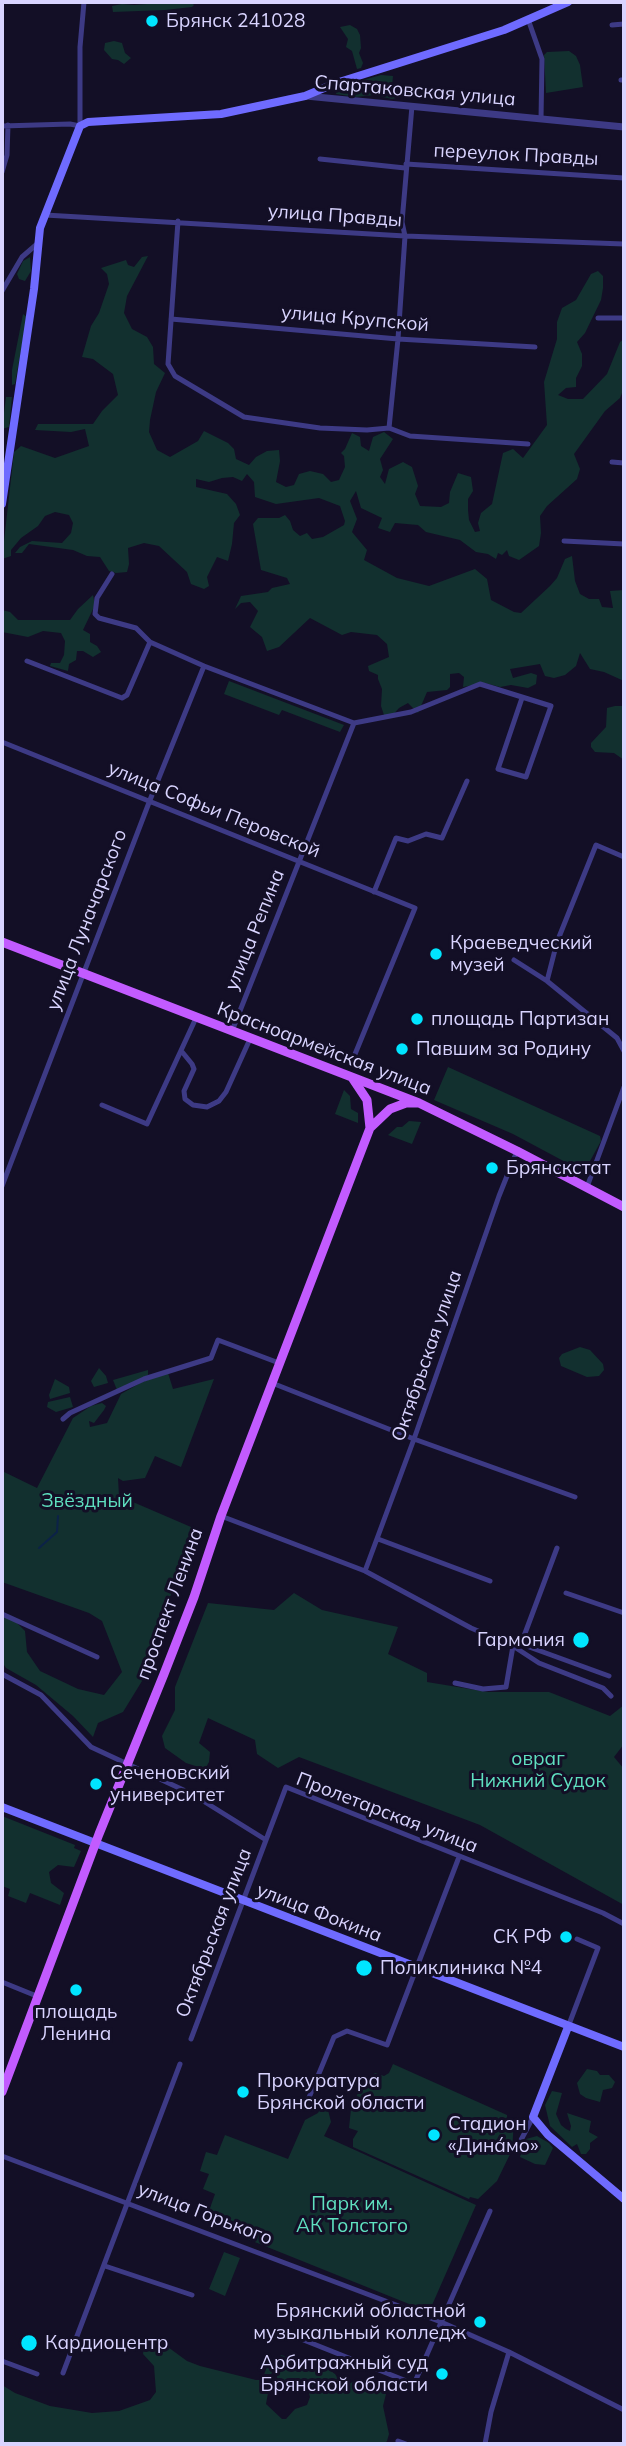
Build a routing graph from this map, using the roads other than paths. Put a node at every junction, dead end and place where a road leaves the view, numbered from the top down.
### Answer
1 (568, 2) edge
2 (83, 4) edge
3 (528, 19) junction
4 (624, 24) edge
5 (612, 25) dead end
6 (305, 96) junction
7 (412, 106) junction
8 (541, 119) junction
9 (5, 126) edge
10 (80, 126) junction
11 (624, 127) edge
12 (320, 159) dead end
13 (405, 166) junction
14 (2, 172) edge
15 (624, 178) edge
16 (45, 215) junction
17 (178, 221) junction
18 (405, 236) junction
19 (37, 244) junction
20 (624, 244) edge
21 (2, 291) edge
22 (598, 318) dead end
23 (624, 318) edge
24 (172, 319) junction
25 (398, 339) junction
26 (536, 347) dead end
27 (389, 428) junction
28 (528, 444) dead end
29 (612, 462) dead end
30 (624, 463) edge
31 (2, 504) edge
32 (564, 541) dead end
33 (624, 544) edge
34 (112, 574) dead end
35 (150, 642) junction
36 (27, 661) dead end
37 (204, 666) junction
38 (522, 698) junction
39 (354, 723) junction
40 (2, 742) edge
41 (467, 781) dead end
42 (150, 800) junction
43 (624, 857) edge
44 (299, 861) junction
45 (374, 892) junction
46 (2, 942) edge
47 (514, 960) dead end
48 (83, 973) junction
49 (547, 981) junction
50 (196, 1018) junction
51 (232, 1031) junction
52 (250, 1039) junction
53 (624, 1051) edge
54 (183, 1053) dead end
55 (353, 1059) dead end
56 (352, 1078) junction
57 (624, 1087) edge
58 (419, 1103) junction
59 (102, 1105) dead end
60 (370, 1128) junction
61 (517, 1151) junction
62 (2, 1186) edge
63 (587, 1187) junction
64 (624, 1207) edge
65 (279, 1363) junction
66 (272, 1383) junction
67 (63, 1419) dead end
68 (414, 1439) junction
69 (575, 1497) dead end
70 (220, 1516) junction
71 (378, 1539) junction
72 (557, 1548) dead end
73 (365, 1571) junction
74 (489, 1581) dead end
75 (566, 1594) dead end
76 (2, 1614) edge
77 (624, 1614) edge
78 (522, 1644) junction
79 (513, 1646) junction
80 (97, 1657) dead end
81 (2, 1674) edge
82 (609, 1676) dead end
83 (455, 1683) dead end
84 (611, 1696) dead end
85 (128, 1764) junction
86 (2, 1807) edge
87 (267, 1840) junction
88 (95, 1844) junction
89 (459, 1857) junction
90 (243, 1900) junction
91 (624, 1924) edge
92 (577, 1939) dead end
93 (418, 1968) junction
94 (2, 1982) edge
95 (38, 1997) junction
96 (568, 2027) junction
97 (191, 2039) dead end
98 (624, 2047) edge
99 (180, 2064) dead end
100 (2, 2092) edge
101 (308, 2100) dead end
102 (533, 2117) junction
103 (521, 2140) dead end
104 (2, 2156) edge
105 (624, 2199) edge
106 (129, 2202) junction
107 (490, 2210) dead end
108 (106, 2266) junction
109 (192, 2295) dead end
110 (441, 2322) junction
111 (281, 2331) dead end
112 (509, 2352) junction
113 (2, 2361) edge
114 (37, 2374) dead end
115 (63, 2374) dead end
116 (624, 2410) edge
117 (398, 2441) dead end
118 (406, 2444) edge
119 (485, 2444) edge

1 - 3 main road
2 - 10 street
3 - 6 main road
3 - 8 street
4 - 5 street
6 - 7 street, Спартаковская улица
6 - 10 main road, Спартаковская улица
7 - 8 street, Спартаковская улица
7 - 13 street
8 - 11 street, Спартаковская улица
9 - 10 street
9 - 14 street
10 - 16 main road
12 - 13 street, переулок Правды
13 - 15 street, переулок Правды
13 - 18 street
16 - 17 street, улица Правды
16 - 19 main road
17 - 18 street, улица Правды
17 - 24 street
18 - 20 street, улица Правды
18 - 25 street
19 - 21 street
19 - 31 main road
22 - 23 street
24 - 25 street, улица Крупской
24 - 27 street
25 - 26 street, улица Крупской
25 - 27 street
27 - 28 street
29 - 30 street
32 - 33 street
34 - 35 street
35 - 36 street
35 - 37 street
37 - 39 street
37 - 42 street, улица Луначарского
38 - 38 street
38 - 39 street
39 - 44 street, улица Репина
40 - 42 street, улица Софьи Перовской
41 - 45 street
42 - 44 street, улица Софьи Перовской
42 - 48 street, улица Луначарского
43 - 49 street
44 - 45 street, улица Софьи Перовской
44 - 51 street, улица Репина
45 - 55 street, улица Софьи Перовской
46 - 48 main road, Красноармейская улица
47 - 49 street
48 - 50 main road, Красноармейская улица
48 - 62 street, улица Луначарского
49 - 53 street
50 - 51 main road, Красноармейская улица
50 - 59 street
51 - 52 main road, Красноармейская улица
52 - 54 street
52 - 56 main road, Красноармейская улица
56 - 58 main road, Красноармейская улица
56 - 60 main road
57 - 63 street
58 - 60 main road
58 - 61 main road, Красноармейская улица
60 - 65 main road, проспект Ленина
61 - 63 main road, Красноармейская улица
61 - 68 street, Октябрьская улица
63 - 64 main road, Красноармейская улица
65 - 66 main road, проспект Ленина
65 - 67 street
66 - 68 street
66 - 70 main road, проспект Ленина
68 - 69 street
68 - 71 street, Октябрьская улица
70 - 73 street
70 - 85 main road, проспект Ленина
71 - 73 street, Октябрьская улица
71 - 74 street
72 - 78 street
73 - 79 street
75 - 77 street
76 - 80 street
78 - 79 street
78 - 82 street
79 - 83 street
79 - 84 street
81 - 85 street
85 - 87 street
85 - 88 main road, проспект Ленина
86 - 88 main road, улица Фокина
87 - 89 street, Пролетарская улица
87 - 90 street, Октябрьская улица
88 - 90 main road, улица Фокина
88 - 95 main road, проспект Ленина
89 - 91 street, Пролетарская улица
89 - 93 street
90 - 93 main road, улица Фокина
90 - 97 street, Октябрьская улица
92 - 96 street
93 - 96 main road, улица Фокина
93 - 101 street
94 - 95 street
95 - 100 main road, проспект Ленина
96 - 98 main road, улица Фокина
96 - 102 main road
99 - 106 street
102 - 103 street
102 - 105 main road
104 - 106 street, улица Горького
106 - 108 street
106 - 110 street, улица Горького
107 - 110 street
108 - 109 street
108 - 115 street
110 - 111 street
110 - 112 street, улица Горького
112 - 116 street, улица Горького
112 - 119 street
113 - 114 street
117 - 118 street

